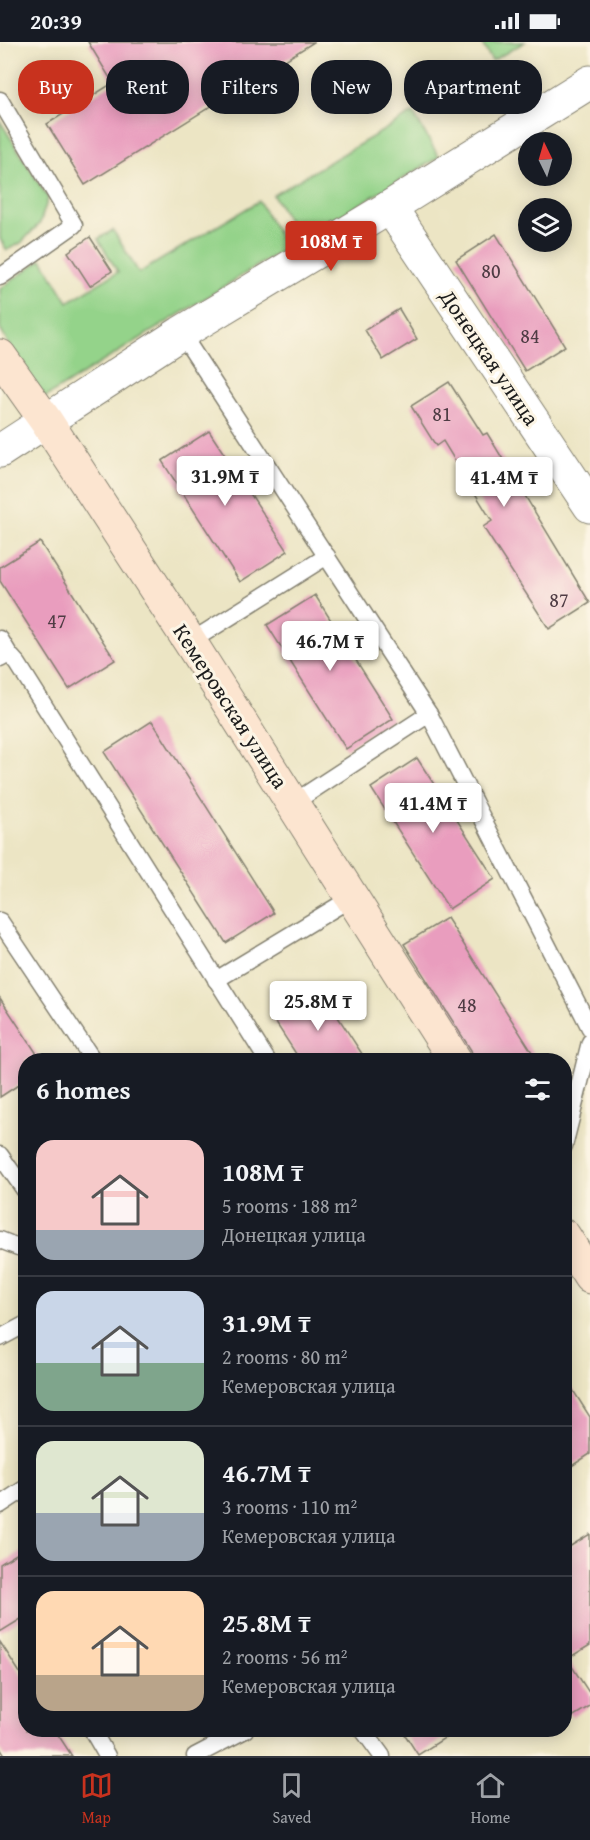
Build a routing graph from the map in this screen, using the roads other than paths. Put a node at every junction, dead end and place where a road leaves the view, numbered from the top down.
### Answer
1 (590, 82) edge
2 (0, 100) edge
3 (390, 207) junction
4 (0, 277) edge
5 (181, 333) junction
6 (0, 356) edge
7 (46, 421) junction
8 (0, 451) edge
9 (590, 506) edge
10 (327, 556) junction
11 (0, 639) edge
12 (190, 642) junction
13 (5, 656) edge
14 (429, 714) junction
15 (293, 803) junction
16 (353, 897) junction
17 (0, 921) edge
18 (216, 980) junction
19 (590, 1028) edge
20 (590, 1042) edge
21 (88, 1053) edge
22 (263, 1053) edge
23 (451, 1053) edge
24 (572, 1114) edge
25 (0, 1155) edge
26 (18, 1181) edge
27 (0, 1240) edge
28 (18, 1247) edge
29 (572, 1249) edge
30 (590, 1277) edge
31 (18, 1328) edge
32 (0, 1338) edge
33 (18, 1493) edge
34 (0, 1504) edge
35 (96, 1737) edge
36 (232, 1737) edge
37 (368, 1737) edge
38 (107, 1756) edge
39 (195, 1756) edge
40 (381, 1756) edge

1 - 3 street
2 - 4 lane
3 - 5 street
3 - 9 street, Донецкая улица
5 - 7 street
5 - 10 lane
6 - 7 street, Кемеровская улица
7 - 8 street
7 - 12 street, Кемеровская улица
10 - 12 lane
10 - 14 lane
11 - 13 lane
12 - 15 street, Кемеровская улица
13 - 18 lane
14 - 15 lane
14 - 19 lane
15 - 16 street, Кемеровская улица
16 - 18 lane
16 - 23 street, Кемеровская улица
17 - 21 lane
18 - 22 lane
20 - 24 lane
25 - 26 lane
27 - 28 lane
29 - 30 street
31 - 32 lane
33 - 34 lane
35 - 38 lane
36 - 39 lane
37 - 40 lane

